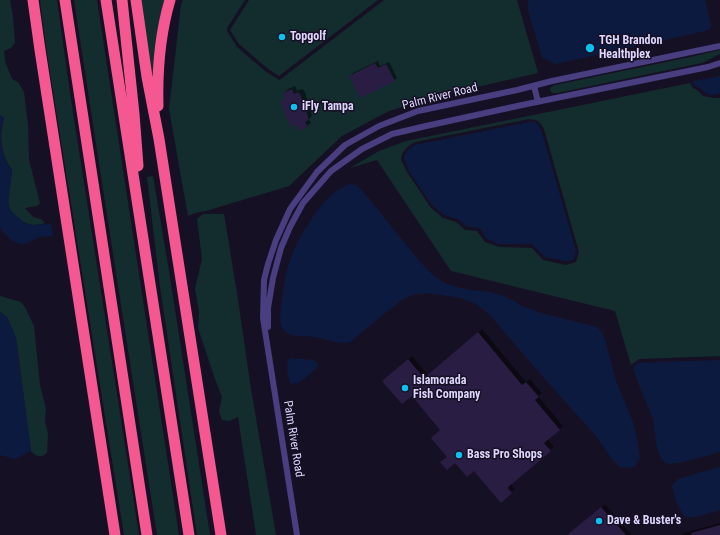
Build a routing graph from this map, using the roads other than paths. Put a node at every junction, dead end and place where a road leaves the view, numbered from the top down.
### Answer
1 (33, 0) edge
2 (65, 0) edge
3 (106, 0) edge
4 (122, 0) edge
5 (136, 0) edge
6 (170, 0) edge
7 (720, 46) edge
8 (720, 63) edge
9 (534, 86) junction
10 (538, 102) junction
11 (158, 139) junction
12 (137, 201) junction
13 (268, 346) junction
14 (115, 535) edge
15 (147, 535) edge
16 (189, 535) edge
17 (220, 535) edge
18 (297, 535) edge

1 - 14 highway
2 - 15 highway
3 - 12 highway
4 - 12 highway
5 - 11 highway
6 - 11 highway
7 - 9 street, Palm River Road
8 - 10 street, Palm River Road
9 - 10 street
9 - 13 street, Palm River Road
10 - 13 street, Palm River Road
11 - 17 highway
12 - 16 highway
13 - 18 street, Palm River Road

